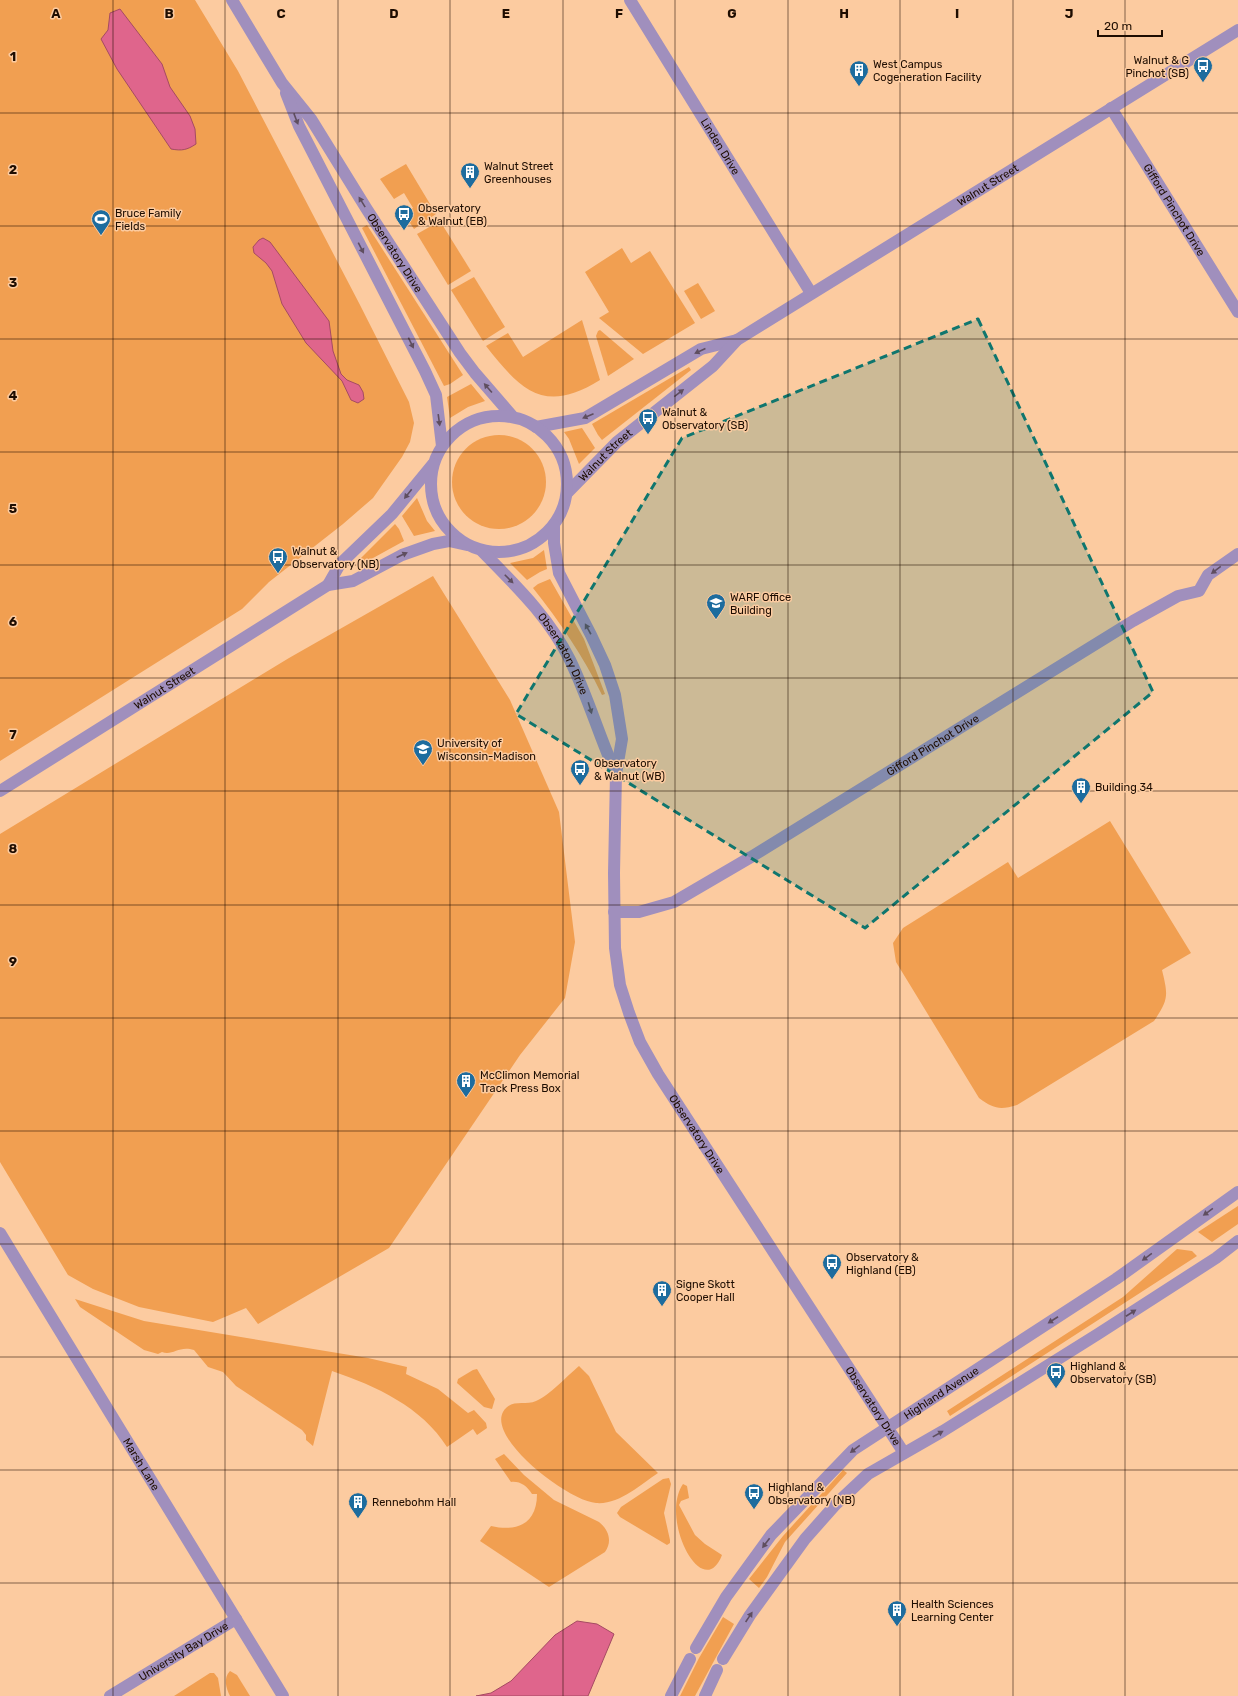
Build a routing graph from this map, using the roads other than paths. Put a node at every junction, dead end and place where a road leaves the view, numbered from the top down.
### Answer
1 (232, 0) edge
2 (630, 0) edge
3 (1238, 30) edge
4 (282, 83) junction
5 (1111, 108) junction
6 (811, 294) junction
7 (1238, 312) edge
8 (737, 340) junction
9 (514, 417) junction
10 (536, 427) junction
11 (442, 446) junction
12 (433, 464) junction
13 (567, 493) junction
14 (554, 525) junction
15 (467, 545) junction
16 (482, 551) junction
17 (1238, 554) edge
18 (328, 585) junction
19 (616, 774) junction
20 (0, 790) edge
21 (614, 912) junction
22 (1238, 1192) edge
23 (0, 1233) edge
24 (1238, 1241) edge
25 (888, 1427) junction
26 (904, 1453) junction
27 (236, 1619) junction
28 (696, 1648) dead end
29 (690, 1659) dead end
30 (723, 1659) dead end
31 (717, 1670) dead end
32 (110, 1696) edge
33 (283, 1696) edge
34 (671, 1696) edge
35 (705, 1696) edge

1 - 4 street, Observatory Drive
2 - 6 street, Linden Drive
3 - 5 street, Walnut Street
9 -> 4 street, Observatory Drive
4 -> 11 street, Observatory Drive
5 - 6 street, Walnut Street
5 - 7 street, Gifford Pinchot Drive
6 - 8 street, Walnut Street
8 -> 10 street, Walnut Street
13 -> 8 street, Walnut Street
9 - 10 street
9 - 11 street
10 - 13 street
11 - 12 street
12 - 15 street
12 -> 18 street, Walnut Street
13 - 14 street
14 - 16 street
19 -> 14 street, Observatory Drive
15 - 16 street
18 -> 15 street, Walnut Street
16 -> 19 street, Observatory Drive
17 -> 21 street, Gifford Pinchot Drive
18 - 20 street, Walnut Street
19 - 21 street, Observatory Drive
21 - 25 street, Observatory Drive
22 -> 25 street, Highland Avenue
23 - 27 street, Marsh Lane
26 -> 24 street
25 - 26 street, Observatory Drive
25 -> 28 street, Highland Avenue
30 -> 26 street
27 - 32 street, University Bay Drive
27 - 33 street, Marsh Lane
29 - 34 street
31 - 35 street

